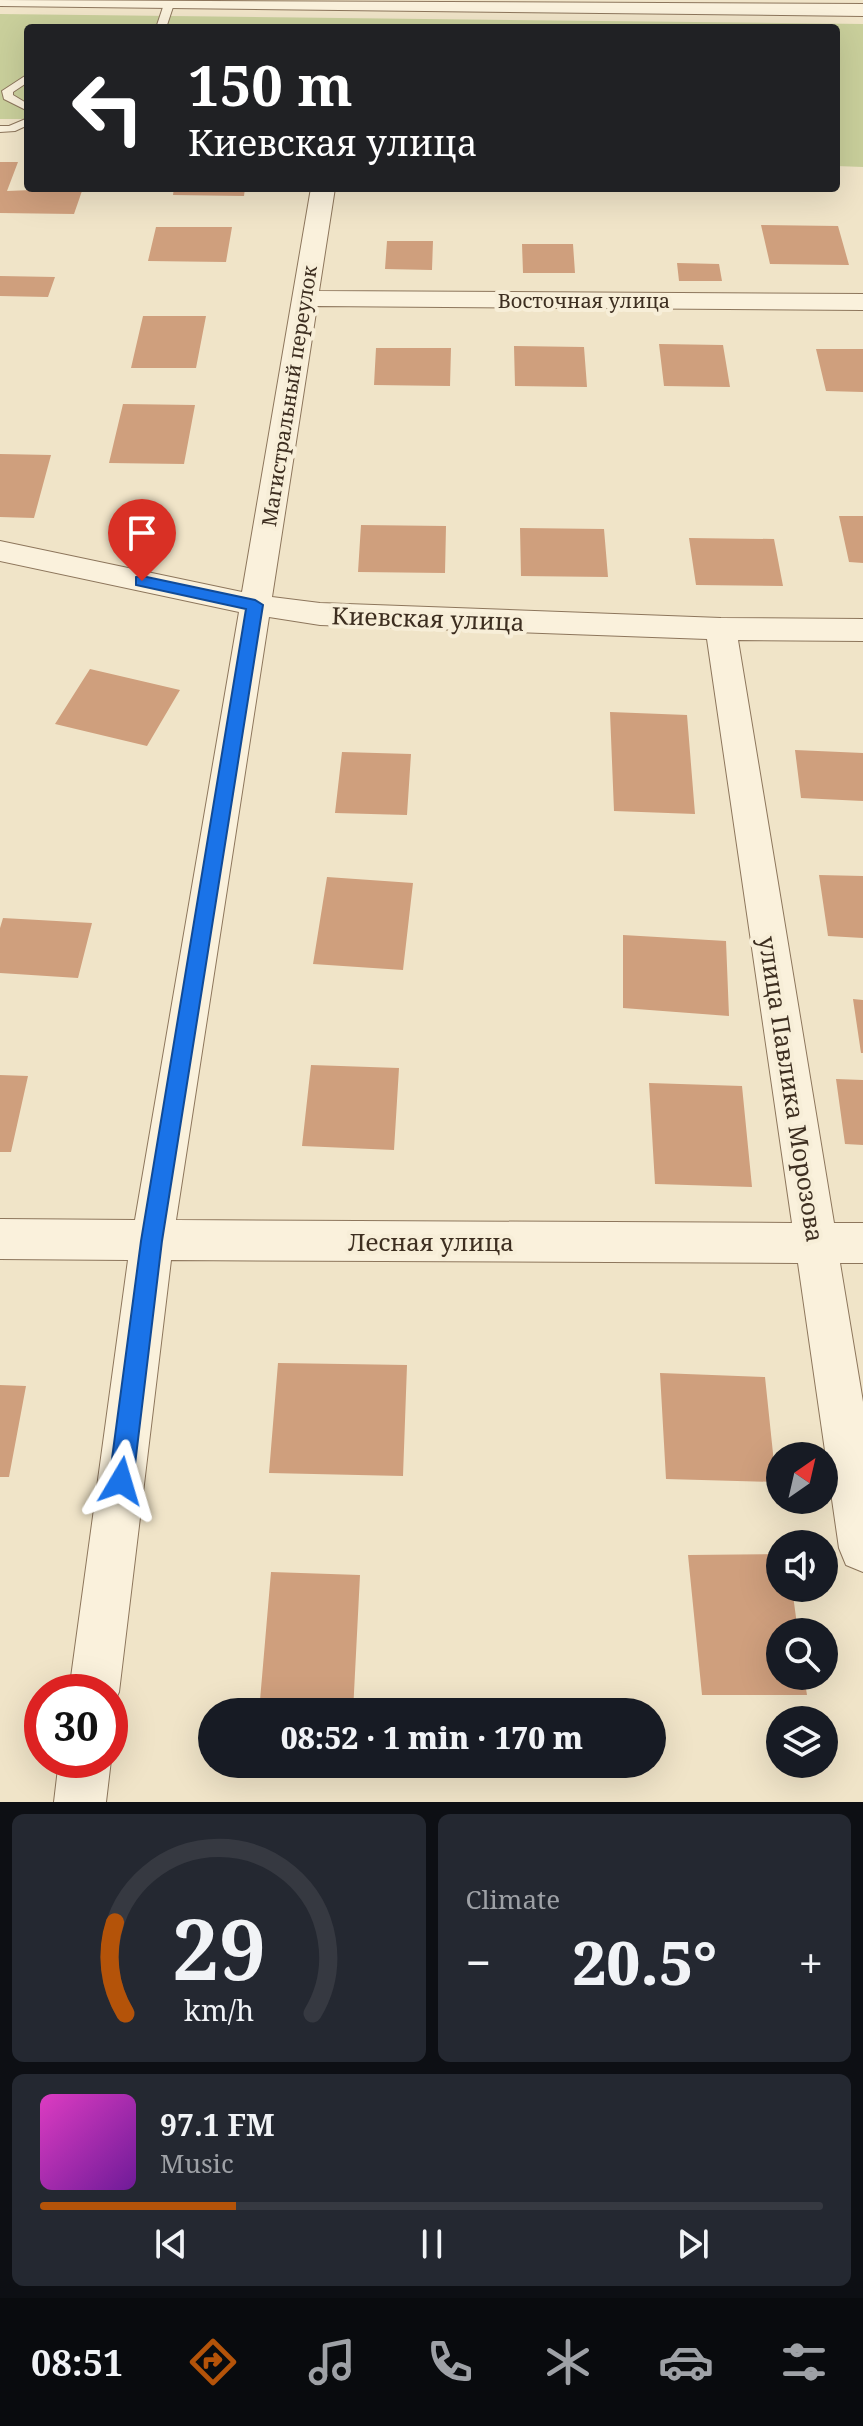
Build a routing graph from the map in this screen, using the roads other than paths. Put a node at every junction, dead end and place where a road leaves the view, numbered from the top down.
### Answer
1 (0, 0) edge
2 (169, 4) junction
3 (863, 10) edge
4 (162, 24) edge
5 (24, 79) edge
6 (24, 106) edge
7 (24, 123) edge
8 (0, 129) edge
9 (322, 192) edge
10 (305, 298) junction
11 (863, 302) edge
12 (0, 551) edge
13 (255, 605) junction
14 (721, 629) junction
15 (863, 630) edge
16 (0, 1239) edge
17 (152, 1241) junction
18 (815, 1243) junction
19 (863, 1243) edge
20 (863, 1548) edge
21 (96, 1674) edge
22 (83, 1778) edge
23 (80, 1802) edge

1 - 2 street
2 - 3 street
2 - 4 lane
5 - 6 lane
7 - 8 lane
9 - 10 street, Магистральный переулок
10 - 11 street, Восточная улица
10 - 13 street, Магистральный переулок
12 - 13 street, Киевская улица
13 - 14 street, Киевская улица
13 - 17 street, Магистральный переулок
14 - 15 street, Киевская улица
14 - 18 street, улица Павлика Морозова
16 - 17 street, Лесная улица
17 - 18 street, Лесная улица
17 - 21 street, Магистральный переулок
18 - 19 street, Лесная улица
18 - 20 street, улица Павлика Морозова
22 - 23 street

